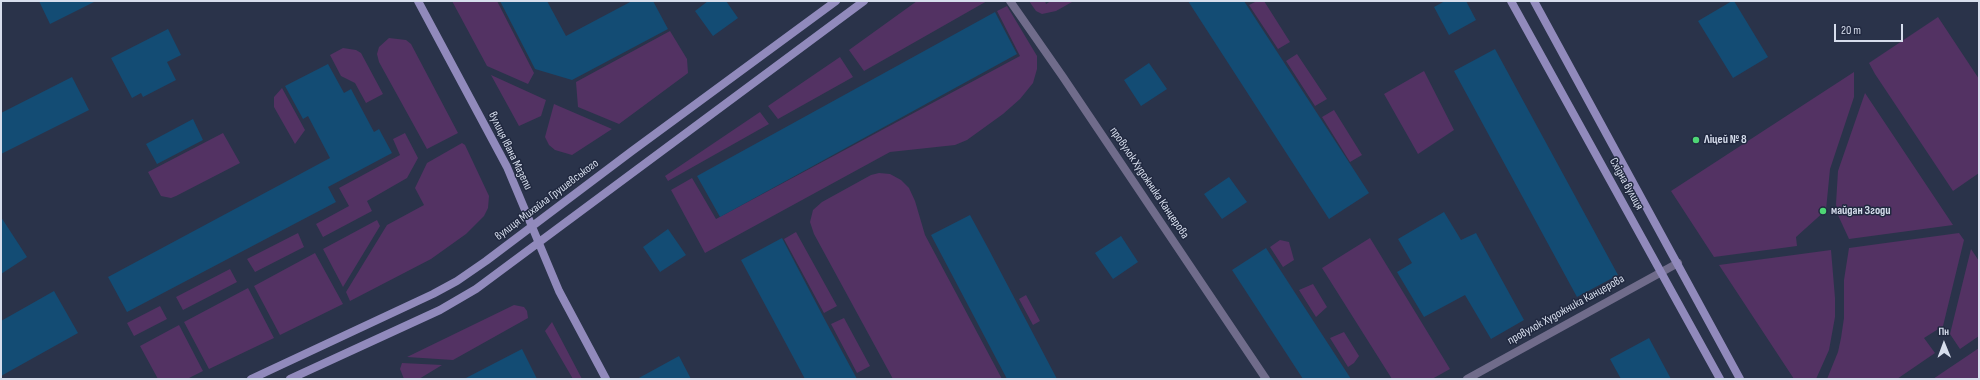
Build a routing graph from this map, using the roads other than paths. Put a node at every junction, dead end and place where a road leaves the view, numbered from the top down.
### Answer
1 (418, 1) edge
2 (836, 1) edge
3 (864, 1) edge
4 (1010, 1) edge
5 (1511, 1) edge
6 (1534, 1) edge
7 (532, 226) junction
8 (539, 243) junction
9 (1678, 263) junction
10 (1662, 273) junction
11 (251, 379) edge
12 (290, 379) edge
13 (606, 379) edge
14 (1266, 379) edge
15 (1467, 379) edge
16 (1720, 379) edge
17 (1740, 379) edge

1 - 7 main road, вулиця Івана Мазепи
2 - 7 main road, вулиця Михайла Грушевського
3 - 8 main road
4 - 14 street, провулок Художника Канцерова
5 - 10 main road, Східна вулиця
6 - 9 main road, Східна вулиця
7 - 8 main road, вулиця Івана Мазепи
7 - 11 main road, вулиця Михайла Грушевського
8 - 12 main road
8 - 13 main road, вулиця Івана Мазепи
9 - 10 street, провулок Художника Канцерова
9 - 17 main road, Східна вулиця
10 - 15 street, провулок Художника Канцерова
10 - 16 main road, Східна вулиця

